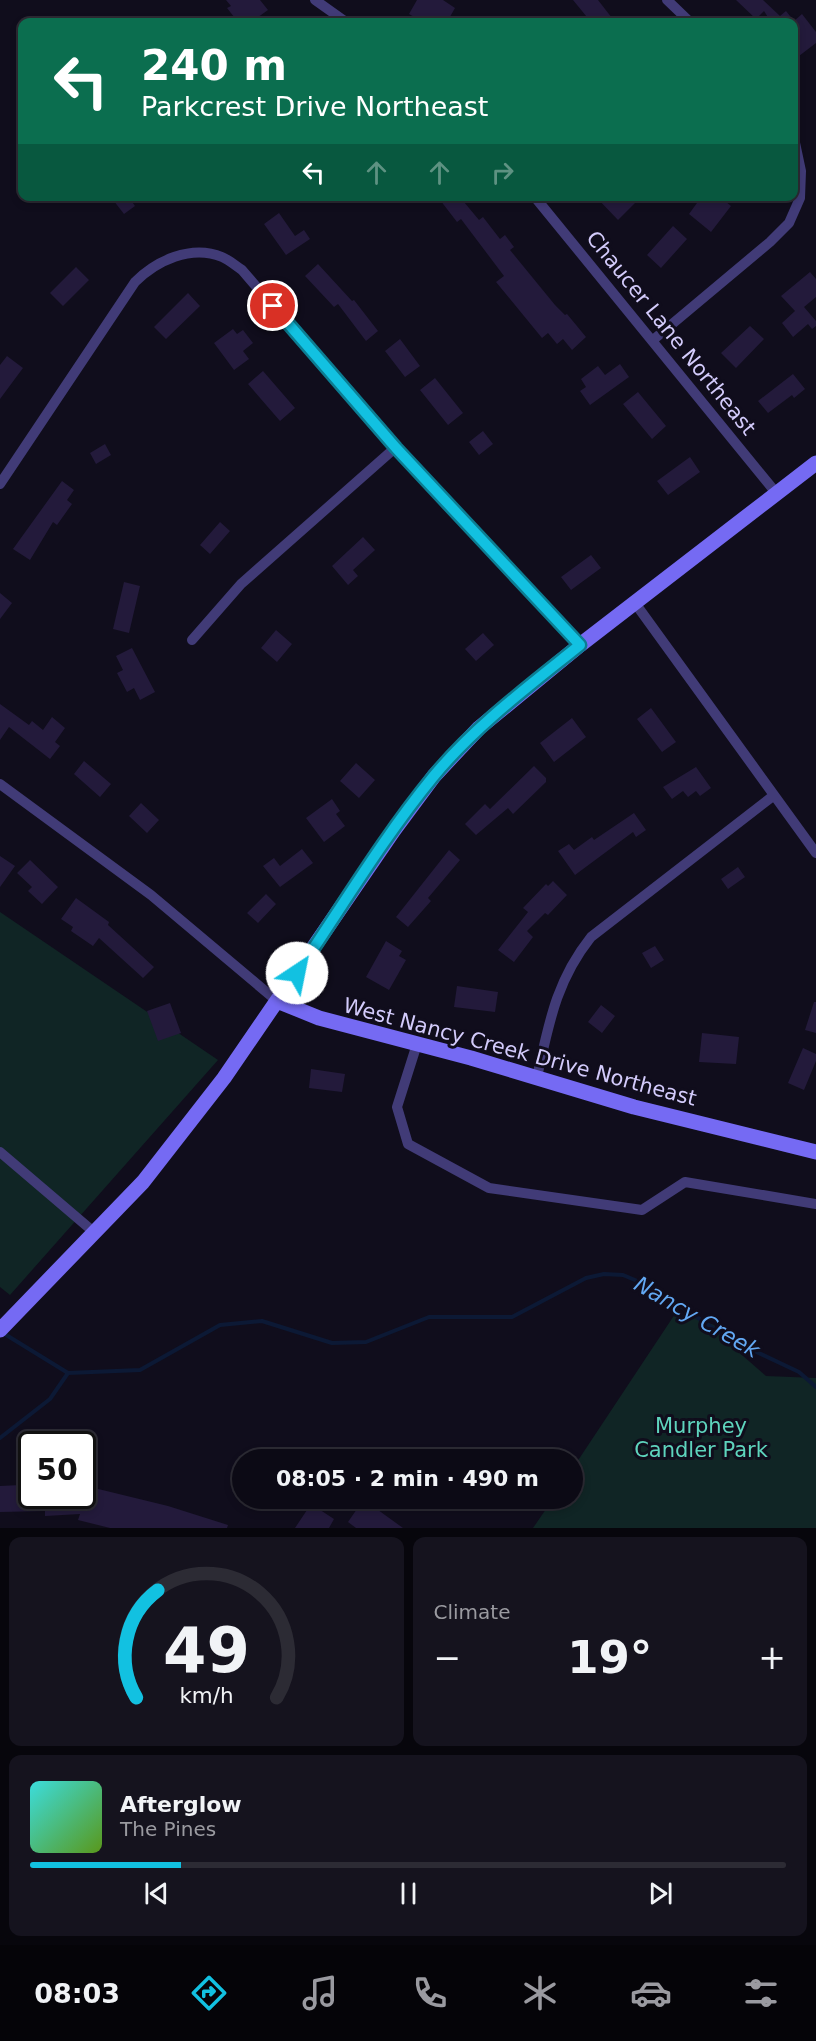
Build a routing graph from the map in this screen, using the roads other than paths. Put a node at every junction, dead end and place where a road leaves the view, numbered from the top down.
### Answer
1 (315, 0) edge
2 (668, 0) edge
3 (340, 18) edge
4 (686, 18) edge
5 (798, 157) edge
6 (538, 201) edge
7 (653, 340) junction
8 (396, 448) junction
9 (816, 463) edge
10 (0, 484) edge
11 (777, 494) junction
12 (635, 603) junction
13 (192, 640) dead end
14 (580, 645) junction
15 (0, 784) edge
16 (773, 796) junction
17 (816, 853) edge
18 (277, 1001) junction
19 (417, 1044) junction
20 (537, 1077) junction
21 (0, 1152) edge
22 (816, 1152) edge
23 (816, 1204) edge
24 (95, 1233) junction
25 (0, 1330) edge

1 - 3 street
2 - 4 street
5 - 7 street
6 - 7 street, Chaucer Lane Northeast
7 - 11 street, Chaucer Lane Northeast
8 - 10 street
8 - 13 street
8 - 14 street
9 - 11 main road
11 - 12 main road
12 - 14 main road
12 - 16 street
14 - 18 main road
15 - 18 street, West Nancy Creek Drive Northeast
16 - 17 street
16 - 20 street
18 - 19 main road, West Nancy Creek Drive Northeast
18 - 24 main road
19 - 20 main road, West Nancy Creek Drive Northeast
19 - 23 street
20 - 22 main road, West Nancy Creek Drive Northeast
21 - 24 street
24 - 25 main road

